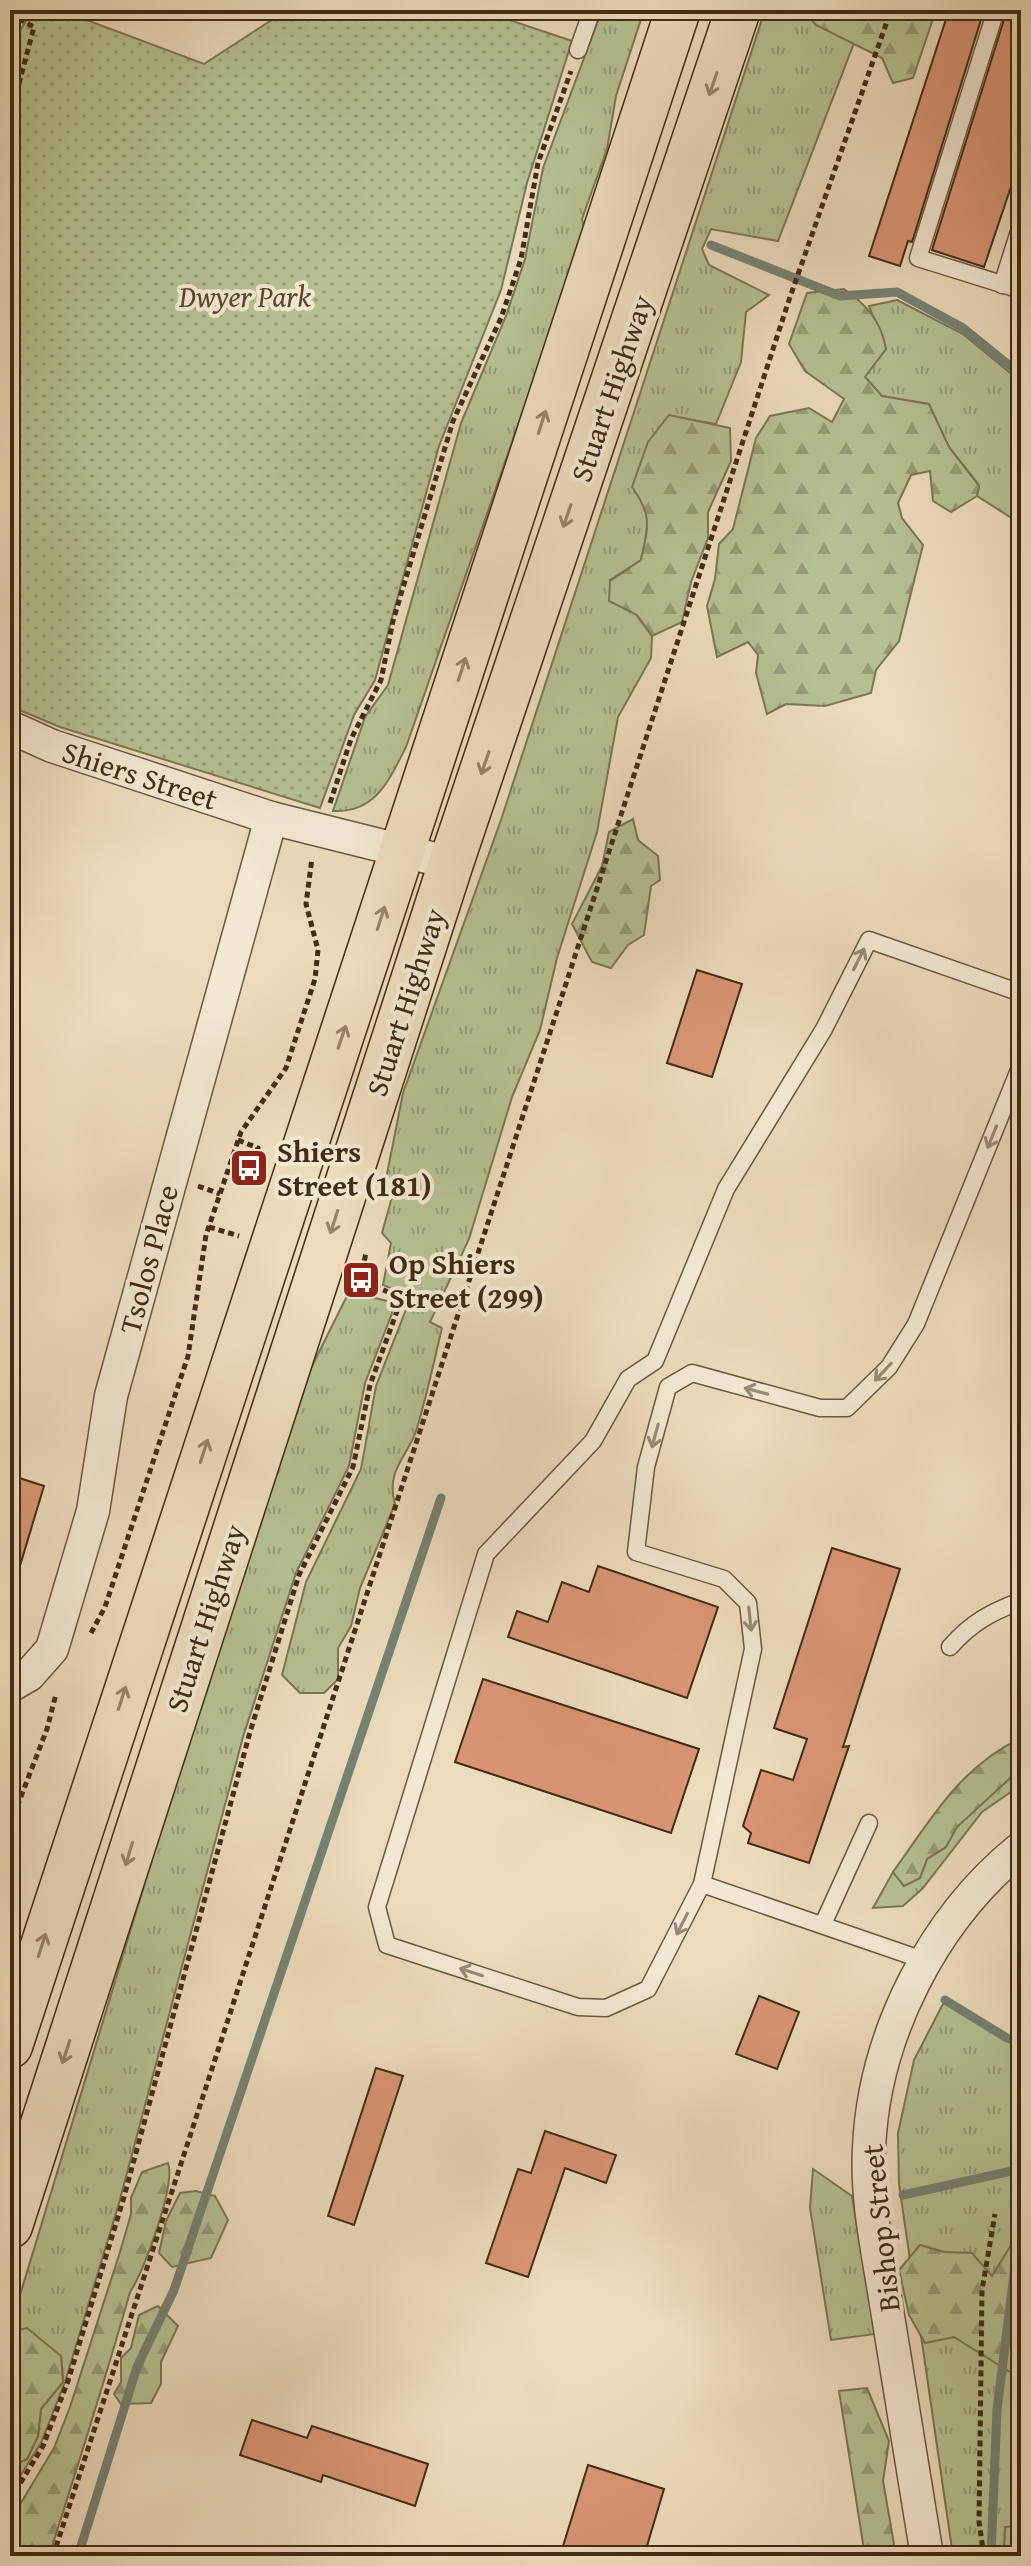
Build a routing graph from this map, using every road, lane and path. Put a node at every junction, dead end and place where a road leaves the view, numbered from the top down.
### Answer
1 (592, 10) edge
2 (678, 10) edge
3 (738, 10) edge
4 (891, 10) edge
5 (996, 10) edge
6 (10, 14) edge
7 (578, 50) joint
8 (10, 117) edge
9 (1021, 225) edge
10 (1002, 285) junction
11 (1021, 290) edge
12 (10, 727) edge
13 (271, 818) junction
14 (321, 832) junction
15 (403, 849) junction
16 (451, 863) junction
17 (1021, 993) edge
18 (1021, 1065) edge
19 (238, 1140) junction
20 (249, 1168) dead end
21 (361, 1280) dead end
22 (1021, 1601) edge
23 (89, 1636) dead end
24 (950, 1647) dead end
25 (58, 1685) dead end
26 (10, 1686) edge
27 (869, 1823) dead end
28 (10, 1825) edge
29 (1021, 1848) edge
30 (702, 1884) junction
31 (823, 1924) junction
32 (926, 1961) junction
33 (10, 2046) edge
34 (995, 2214) dead end
35 (10, 2226) edge
36 (10, 2500) edge
37 (53, 2556) edge
38 (927, 2556) edge
39 (984, 2556) edge

1 - 7 lane
15 -> 2 highway, Stuart Highway
3 -> 16 highway, Stuart Highway
4 - 37 path
5 - 10 lane
6 - 8 path
7 - 14 path
9 - 10 lane
10 - 11 lane
12 - 13 street, Shiers Street
13 - 14 street, Shiers Street
13 - 26 street, Tsolos Place
14 - 15 street, Shiers Street
14 - 19 path
15 - 16 street, Shiers Street
33 -> 15 highway, Stuart Highway
16 -> 35 highway, Stuart Highway
30 -> 17 lane
18 -> 30 lane
19 - 20 path
19 - 23 path
21 - 36 path
22 - 24 lane
25 - 28 path
27 - 31 lane
29 - 32 street, Bishop Street
30 - 31 lane
31 - 32 lane
32 - 38 street, Bishop Street
34 - 39 path

